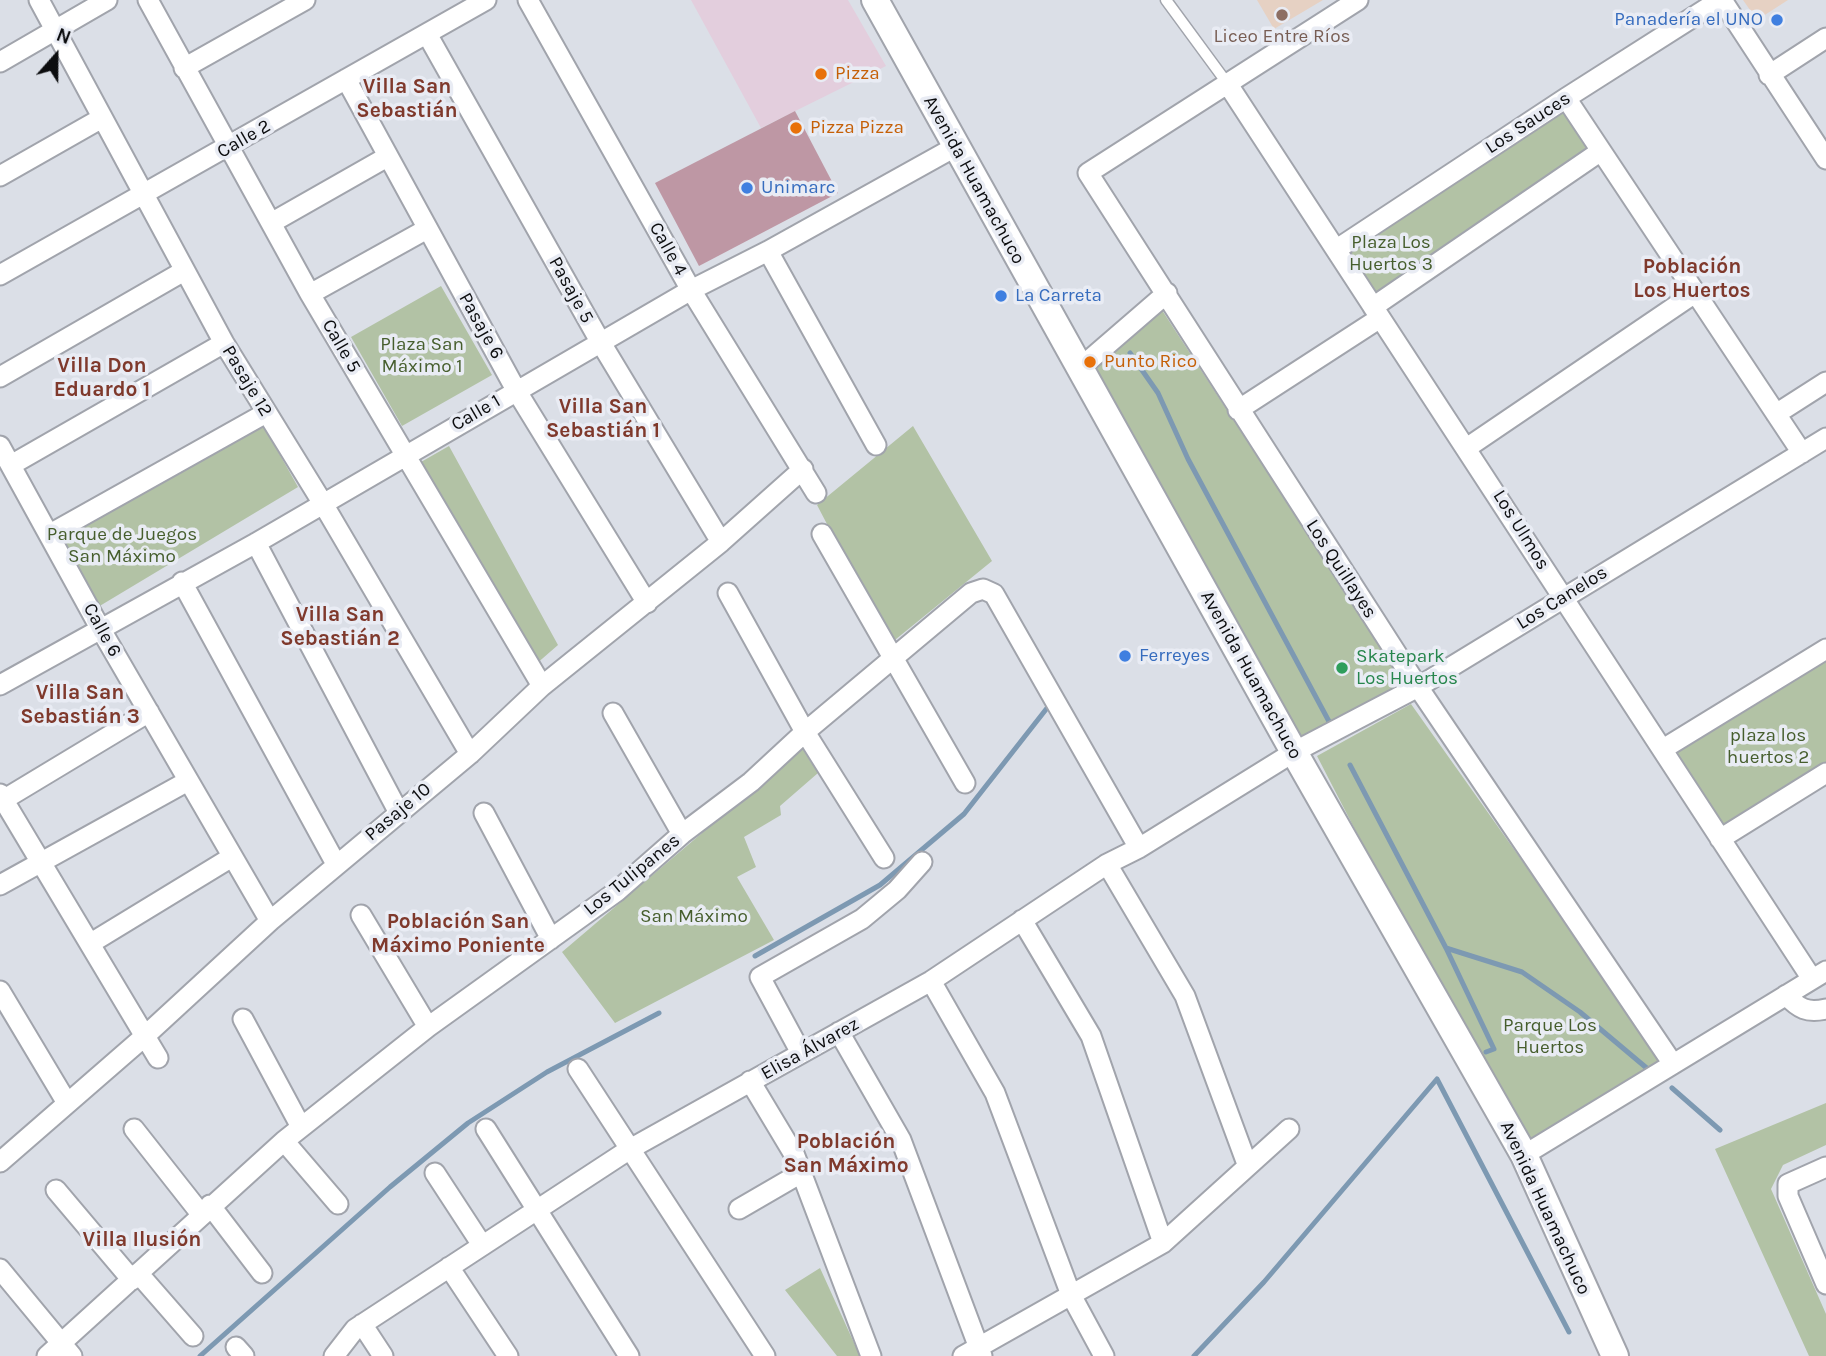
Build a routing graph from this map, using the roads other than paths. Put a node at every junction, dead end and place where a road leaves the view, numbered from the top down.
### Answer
1 (39, 0) edge
2 (107, 0) edge
3 (148, 0) edge
4 (305, 0) edge
5 (486, 0) edge
6 (528, 0) edge
7 (875, 0) edge
8 (1166, 0) edge
9 (1358, 0) edge
10 (1721, 0) edge
11 (56, 29) junction
12 (427, 34) junction
13 (1826, 38) edge
14 (0, 62) edge
15 (184, 68) junction
16 (1769, 75) junction
17 (346, 79) junction
18 (1227, 83) junction
19 (1566, 98) junction
20 (102, 118) junction
21 (955, 147) junction
22 (229, 148) junction
23 (1601, 151) junction
24 (387, 157) junction
25 (1825, 157) edge
26 (0, 176) edge
27 (142, 195) junction
28 (271, 223) junction
29 (427, 229) junction
30 (1337, 249) junction
31 (768, 251) junction
32 (184, 271) junction
33 (0, 275) edge
34 (691, 290) junction
35 (1167, 293) junction
36 (1695, 293) junction
37 (310, 294) junction
38 (1377, 313) junction
39 (224, 343) junction
40 (601, 343) junction
41 (1079, 369) junction
42 (0, 377) edge
43 (1826, 382) edge
44 (516, 390) junction
45 (1238, 411) junction
46 (266, 413) junction
47 (1776, 414) junction
48 (1826, 438) edge
49 (876, 445) dead end
50 (0, 446) edge
51 (1468, 447) junction
52 (1802, 453) junction
53 (404, 454) junction
54 (10, 465) junction
55 (803, 469) junction
56 (816, 493) dead end
57 (322, 502) junction
58 (50, 534) junction
59 (822, 534) dead end
60 (721, 542) junction
61 (256, 543) junction
62 (183, 582) junction
63 (728, 593) dead end
64 (1563, 597) junction
65 (647, 603) junction
66 (100, 628) junction
67 (1826, 649) edge
68 (893, 659) junction
69 (0, 685) edge
70 (542, 686) junction
71 (1418, 687) junction
72 (149, 712) junction
73 (613, 713) dead end
74 (805, 732) junction
75 (1663, 749) junction
76 (1294, 752) junction
77 (470, 754) junction
78 (1826, 773) edge
79 (188, 781) junction
80 (965, 783) dead end
81 (1, 797) edge
82 (398, 811) junction
83 (484, 813) dead end
84 (682, 834) junction
85 (1720, 839) junction
86 (1139, 848) junction
87 (232, 857) junction
88 (884, 858) dead end
89 (922, 862) dead end
90 (42, 864) junction
91 (336, 864) junction
92 (1107, 864) junction
93 (0, 885) edge
94 (361, 915) dead end
95 (1022, 920) junction
96 (270, 921) junction
97 (551, 939) junction
98 (91, 943) junction
99 (1819, 975) edge
100 (931, 981) junction
101 (0, 991) edge
102 (1786, 995) junction
103 (1826, 1009) edge
104 (243, 1019) dead end
105 (428, 1027) junction
106 (839, 1032) junction
107 (145, 1037) junction
108 (801, 1053) junction
109 (158, 1058) dead end
110 (1673, 1064) junction
111 (578, 1069) dead end
112 (751, 1082) junction
113 (67, 1103) junction
114 (301, 1127) junction
115 (134, 1129) dead end
116 (486, 1129) dead end
117 (1289, 1129) dead end
118 (284, 1140) junction
119 (630, 1149) junction
120 (1524, 1155) junction
121 (0, 1162) edge
122 (1247, 1164) junction
123 (1826, 1167) edge
124 (435, 1173) dead end
125 (801, 1173) junction
126 (56, 1191) dead end
127 (338, 1204) dead end
128 (537, 1209) junction
129 (739, 1209) dead end
130 (206, 1210) junction
131 (1163, 1243) junction
132 (482, 1245) junction
133 (449, 1268) junction
134 (0, 1269) edge
135 (262, 1273) dead end
136 (135, 1277) junction
137 (1826, 1284) edge
138 (1071, 1295) junction
139 (362, 1324) junction
140 (193, 1336) dead end
141 (60, 1352) edge
142 (974, 1353) edge
143 (1610, 1355) edge
144 (334, 1356) edge
145 (383, 1356) edge
146 (508, 1356) edge
147 (629, 1356) edge
148 (765, 1356) edge
149 (871, 1356) edge
150 (1104, 1356) edge

1 - 11 street, Pasaje 12
2 - 11 street
3 - 15 street, Calle 5
4 - 15 street
5 - 12 street, Calle 2
6 - 34 street, Calle 4
7 - 21 main road, Avenida Huamachuco
8 - 18 lane
9 - 18 street
10 - 16 street
10 - 19 street, Los Sauces
11 - 14 street
11 - 20 street, Pasaje 12
12 - 17 street, Calle 2
12 - 40 street, Pasaje 5
13 - 16 street
15 - 22 street, Calle 5
16 - 25 street
17 - 22 street, Calle 2
17 - 24 street, Pasaje 6
18 - 30 street, Los Ulmos
18 - 35 street, Los Quillayes
19 - 23 street
19 - 30 street, Los Sauces
20 - 26 street
20 - 27 street, Pasaje 12
21 - 31 street, Calle 1
21 - 41 main road, Avenida Huamachuco
22 - 27 street, Calle 2
22 - 28 street, Calle 5
23 - 36 street
23 - 38 street
24 - 28 street
24 - 29 street, Pasaje 6
27 - 32 street, Pasaje 12
27 - 33 street, Calle 2
28 - 37 street, Calle 5
29 - 37 street
29 - 44 street, Pasaje 6
30 - 38 street, Los Ulmos
31 - 34 street, Calle 1
31 - 49 street
32 - 39 street, Pasaje 12
32 - 42 street
34 - 40 street, Calle 1
34 - 55 street, Calle 4
35 - 41 street
35 - 45 street, Los Quillayes
36 - 47 street
36 - 51 street
37 - 53 street, Calle 5
38 - 45 street
38 - 51 street, Los Ulmos
39 - 46 street, Pasaje 12
39 - 54 street
40 - 44 street, Calle 1
40 - 60 street, Pasaje 5
41 - 76 main road, Avenida Huamachuco
43 - 47 street
44 - 53 street, Calle 1
44 - 65 street, Pasaje 6
45 - 71 street, Los Quillayes
46 - 57 street, Pasaje 12
46 - 58 street
47 - 52 street
48 - 52 street, Los Canelos
50 - 54 street, Calle 6
51 - 64 street, Los Ulmos
52 - 64 street, Los Canelos
53 - 57 street, Calle 1
53 - 70 street, Calle 5
54 - 58 street, Calle 6
55 - 56 street, Calle 4
55 - 60 street, Pasaje 10
57 - 61 street, Calle 1
57 - 77 street, Pasaje 12
58 - 66 street, Calle 6
59 - 68 street
60 - 65 street, Pasaje 10
61 - 62 street, Calle 1
61 - 82 street
62 - 66 street, Calle 1
62 - 91 street
63 - 74 street
64 - 71 street, Los Canelos
64 - 75 street, Los Ulmos
65 - 70 street, Pasaje 10
66 - 69 street, Calle 1
66 - 72 street, Calle 6
67 - 75 street
68 - 74 street, Los Tulipanes
68 - 80 street
68 - 86 street, Los Tulipanes
70 - 77 street, Pasaje 10
71 - 76 street, Los Canelos
71 - 110 street, Los Quillayes
72 - 79 street, Calle 6
72 - 81 street
73 - 84 street
74 - 84 street, Los Tulipanes
74 - 88 street
75 - 85 street, Los Ulmos
76 - 86 street, Elisa Álvarez
76 - 120 main road, Avenida Huamachuco
77 - 82 street, Pasaje 10
78 - 85 street
79 - 87 street, Calle 6
79 - 90 street
81 - 90 street
82 - 91 street, Pasaje 10
83 - 97 street
84 - 97 street, Los Tulipanes
85 - 99 street, Los Ulmos
86 - 92 street, Elisa Álvarez
87 - 96 street, Calle 6
87 - 98 street
89 - 108 street
90 - 93 street
90 - 98 street
91 - 96 street, Pasaje 10
92 - 95 street, Elisa Álvarez
92 - 122 street
94 - 105 street
95 - 100 street, Elisa Álvarez
95 - 131 street
96 - 107 street, Pasaje 10
97 - 105 street, Los Tulipanes
98 - 107 street
99 - 102 street
100 - 106 street, Elisa Álvarez
100 - 138 street
101 - 113 street
102 - 103 street
102 - 110 street
104 - 114 street
105 - 114 street, Los Tulipanes
106 - 108 street, Elisa Álvarez
106 - 142 street
107 - 109 street
107 - 113 street, Pasaje 10
108 - 112 street, Elisa Álvarez
110 - 120 street
111 - 119 street
112 - 119 street, Elisa Álvarez
112 - 125 street
113 - 121 street, Pasaje 10
114 - 118 street, Los Tulipanes
115 - 130 street
116 - 128 street
117 - 122 street
118 - 127 street
118 - 130 street, Los Tulipanes
119 - 128 street, Elisa Álvarez
119 - 148 street
120 - 143 main road, Avenida Huamachuco
122 - 131 street
123 - 137 street
124 - 132 street
125 - 129 street
125 - 149 street
126 - 136 street
128 - 132 street, Elisa Álvarez
128 - 147 street
130 - 135 street
130 - 136 street, Los Tulipanes
131 - 138 street
132 - 133 street, Elisa Álvarez
133 - 139 street, Elisa Álvarez
133 - 146 street
134 - 141 street
136 - 140 street
136 - 141 street, Los Tulipanes
138 - 142 street
138 - 150 street
139 - 144 street, Elisa Álvarez
139 - 145 street

